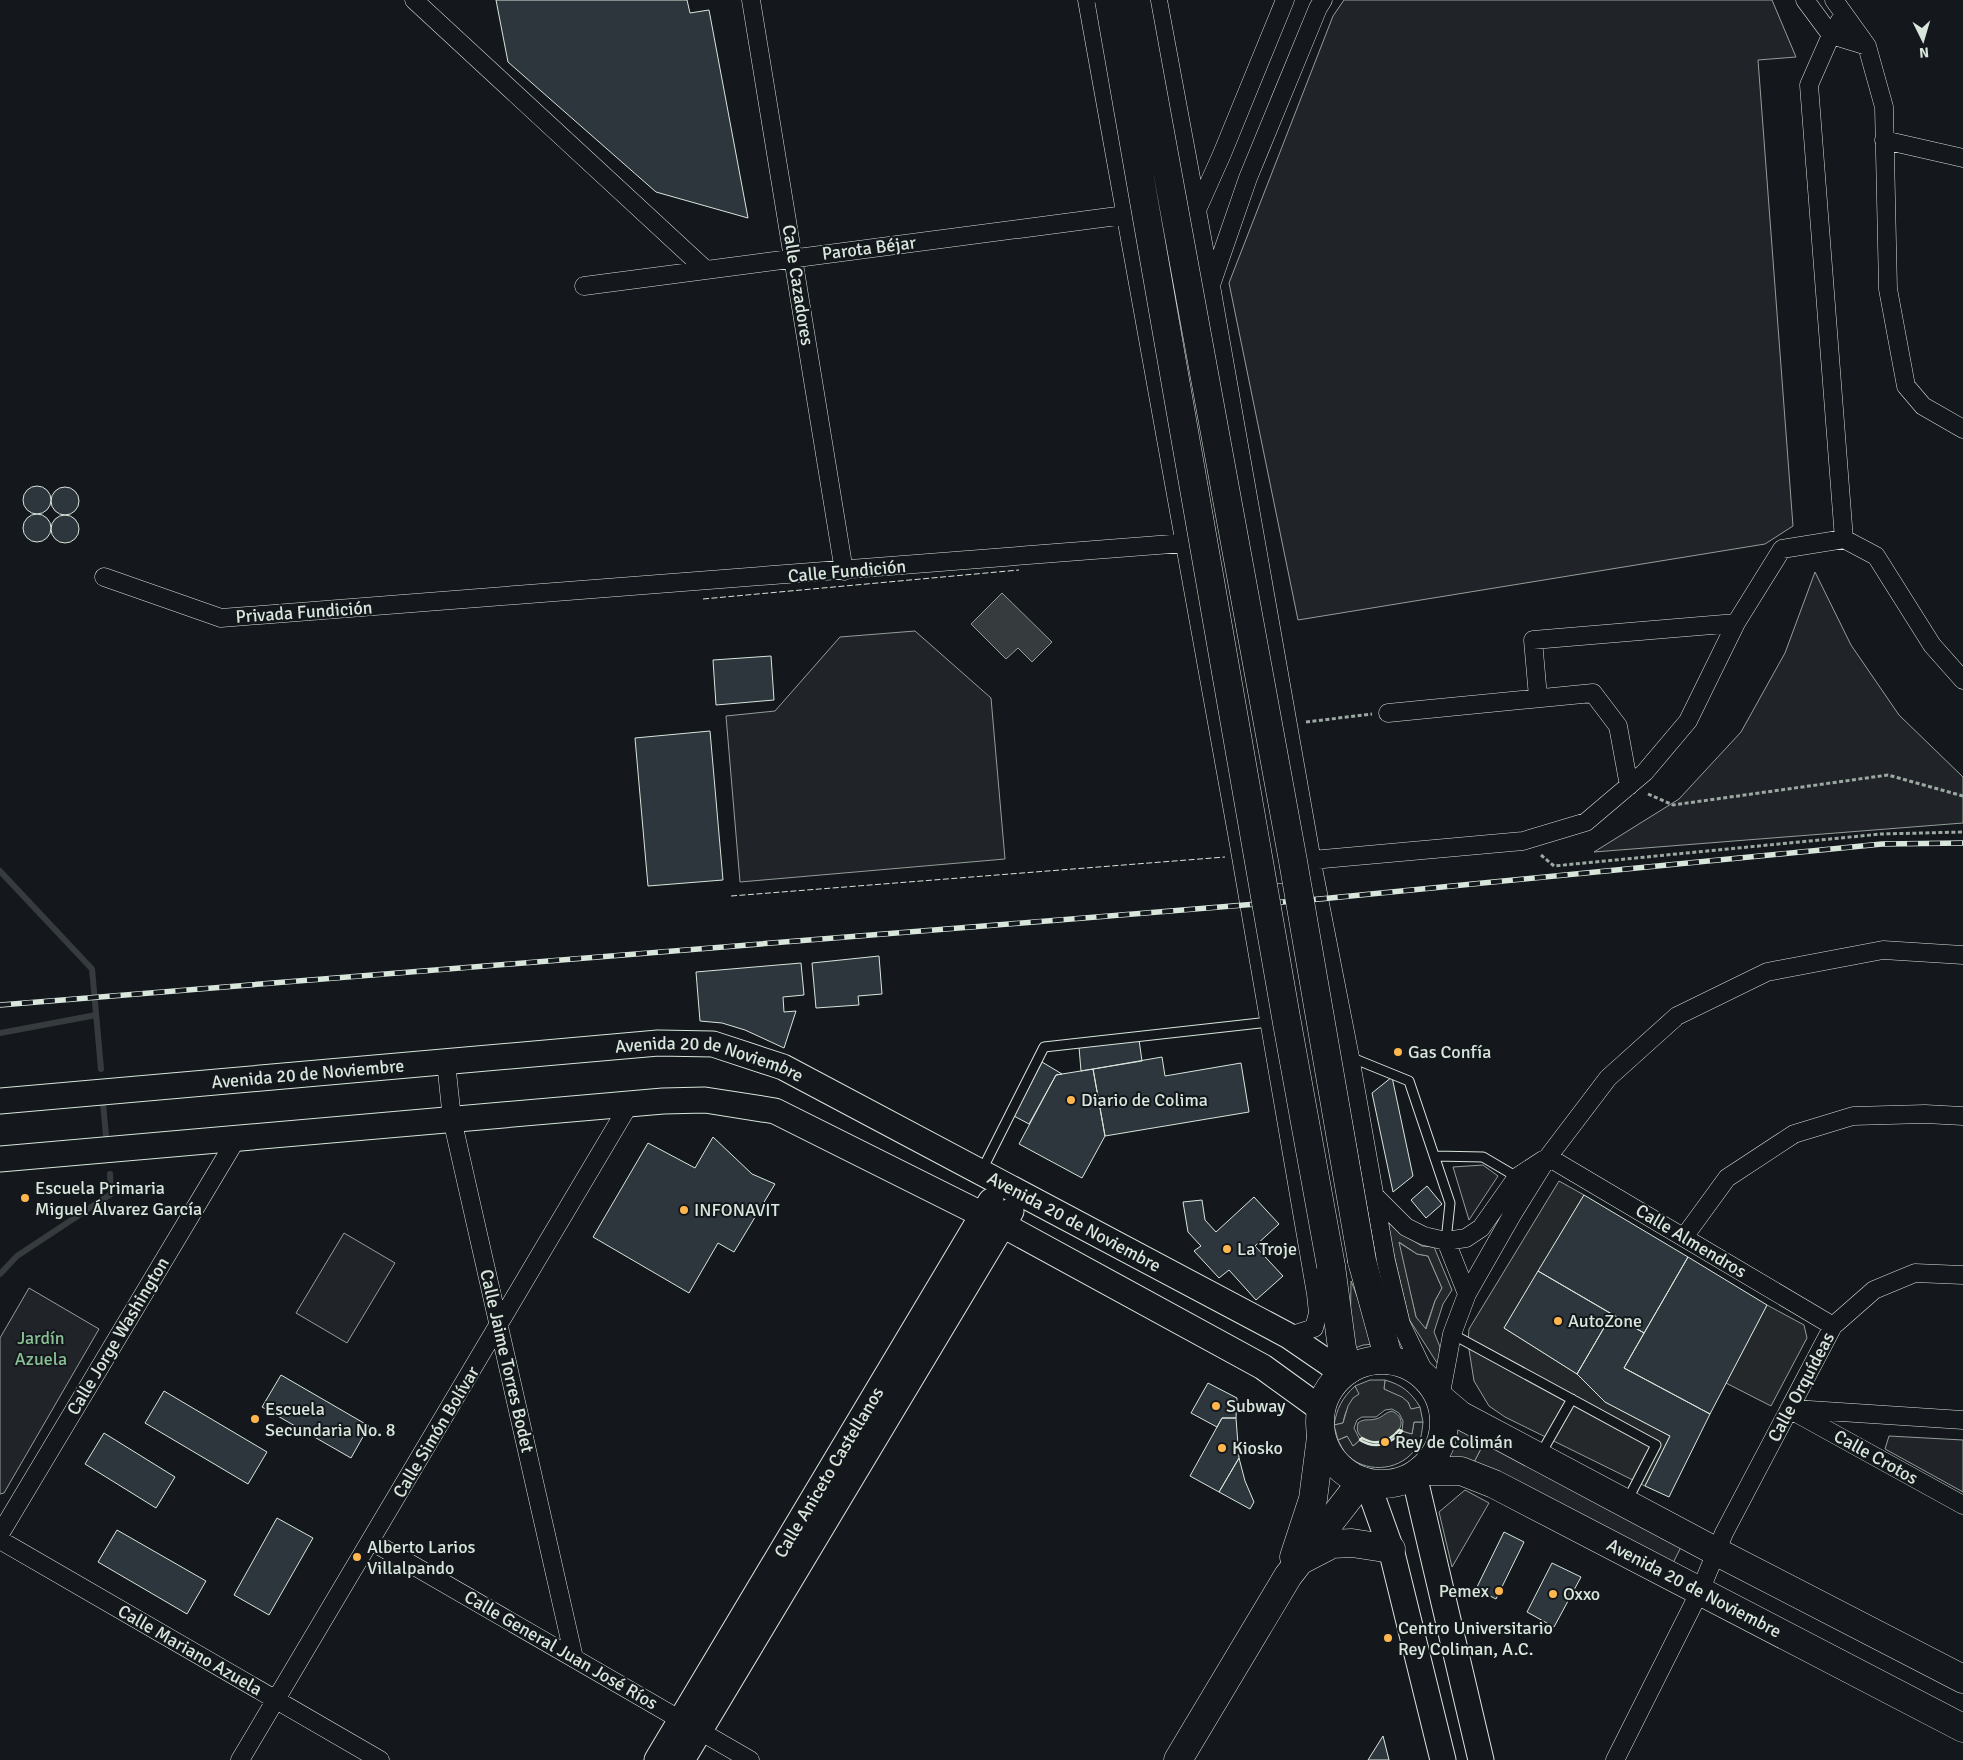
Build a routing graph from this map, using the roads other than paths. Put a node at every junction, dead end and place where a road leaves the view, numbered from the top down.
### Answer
1 (414, 0) edge
2 (751, 0) edge
3 (1087, 0) edge
4 (1109, 0) edge
5 (1136, 0) edge
6 (1158, 0) edge
7 (1285, 0) edge
8 (1805, 0) edge
9 (1315, 2) edge
10 (1839, 7) edge
11 (1831, 35) junction
12 (1867, 46) junction
13 (1884, 140) junction
14 (1963, 158) edge
15 (1197, 210) junction
16 (1125, 214) junction
17 (793, 258) junction
18 (706, 270) junction
19 (584, 286) dead end
20 (1211, 286) junction
21 (1963, 429) edge
22 (1844, 539) junction
23 (1184, 543) junction
24 (844, 571) junction
25 (104, 577) dead end
26 (510, 596) joint
27 (1736, 623) junction
28 (1963, 680) edge
29 (1538, 697) junction
30 (1388, 712) road end
31 (1629, 786) junction
32 (1313, 866) junction
33 (1245, 882) junction
34 (1330, 950) junction
35 (1963, 955) edge
36 (1258, 957) junction
37 (1269, 1022) junction
38 (1350, 1057) junction
39 (446, 1062) junction
40 (0, 1101) edge
41 (630, 1103) junction
42 (1963, 1116) edge
43 (452, 1119) junction
44 (236, 1138) junction
45 (1435, 1156) junction
46 (1548, 1157) junction
47 (0, 1158) edge
48 (1517, 1176) junction
49 (1001, 1184) junction
50 (1374, 1195) junction
51 (993, 1219) junction
52 (1684, 1237) junction
53 (1446, 1241) junction
54 (1963, 1275) edge
55 (1467, 1294) junction
56 (499, 1326) junction
57 (1833, 1326) junction
58 (1452, 1334) junction
59 (1289, 1336) junction
60 (1389, 1360) junction
61 (1345, 1371) junction
62 (1435, 1390) junction
63 (1572, 1399) junction
64 (1321, 1409) junction
65 (1789, 1409) junction
66 (1963, 1420) edge
67 (1321, 1437) junction
68 (1539, 1457) junction
69 (1417, 1473) junction
70 (1365, 1481) junction
71 (1626, 1504) junction
72 (1963, 1505) edge
73 (0, 1534) edge
74 (0, 1540) edge
75 (371, 1541) junction
76 (1391, 1549) junction
77 (1715, 1551) junction
78 (1294, 1569) junction
79 (1700, 1591) junction
80 (574, 1658) junction
81 (1963, 1679) edge
82 (276, 1700) junction
83 (690, 1725) junction
84 (1963, 1728) edge
85 (240, 1760) edge
86 (380, 1760) edge
87 (657, 1760) edge
88 (682, 1760) edge
89 (750, 1760) edge
90 (1178, 1760) edge
91 (1443, 1760) edge
92 (1481, 1760) edge
93 (1615, 1760) edge

1 - 18 street
2 - 17 street, Calle Cazadores
3 - 16 street
4 - 61 main road, bridge
5 - 60 main road, bridge
6 - 15 street
7 - 15 street
8 - 11 street
9 - 20 street
10 - 11 street
10 - 12 street
11 - 12 street
11 - 22 street
12 - 13 street
13 - 14 street
13 - 21 street
15 - 20 street
16 - 17 street, Parota Béjar
16 - 23 street
17 - 18 street, Parota Béjar
17 - 24 street, Calle Cazadores
18 - 19 street, Parota Béjar
20 - 32 street
22 - 27 street
22 - 28 street
23 - 24 street, Calle Fundición
23 - 33 street
24 - 26 street, Calle Fundición
25 - 26 street, Privada Fundición
27 - 29 street
27 - 31 street
29 - 30 street
29 - 31 street
31 - 32 street
32 - 33 street
32 - 34 street
33 - 36 street
34 - 36 street
34 - 38 street
35 - 46 street
36 - 37 street
37 - 49 lane
37 - 59 street
38 - 45 lane
38 - 50 street
39 - 40 main road, Avenida 20 de Noviembre
39 - 43 street, Calle Jaime Torres Bodet
39 - 49 main road, Avenida 20 de Noviembre
41 - 43 main road, Avenida 20 de Noviembre
41 - 51 main road, Avenida 20 de Noviembre
41 - 56 street, Calle Simón Bolívar
42 - 52 street
43 - 44 main road, Avenida 20 de Noviembre
43 - 56 street, Calle Jaime Torres Bodet
44 - 47 main road, Avenida 20 de Noviembre
44 - 73 street, Calle Jorge Washington
45 - 48 lane
45 - 53 lane
46 - 48 street
46 - 52 street, Calle Almendros
46 - 55 street
48 - 53 street
49 - 51 main road, Calle Aniceto Castellanos
49 - 59 main road, Avenida 20 de Noviembre
50 - 53 street
50 - 62 street
51 - 64 main road, Avenida 20 de Noviembre
51 - 83 main road, Calle Aniceto Castellanos
52 - 57 street, Calle Almendros
53 - 55 street
54 - 57 street, Calle Orquídeas
55 - 58 street
56 - 75 street, Calle Simón Bolívar
56 - 80 street, Calle Jaime Torres Bodet
57 - 65 street, Calle Orquídeas
58 - 62 street
58 - 63 lane
59 - 61 main road, Avenida 20 de Noviembre
60 - 61 main road
60 - 62 main road
61 - 64 main road
62 - 68 main road
62 - 69 main road
63 - 68 lane
63 - 71 lane
64 - 67 main road
65 - 66 street
65 - 72 street, Calle Crotos
65 - 77 street, Calle Orquídeas
67 - 70 main road
67 - 78 main road
68 - 71 main road
69 - 70 main road
69 - 79 main road, Avenida 20 de Noviembre
69 - 92 main road
70 - 76 main road
70 - 78 main road
71 - 77 main road
74 - 82 street, Calle Mariano Azuela
75 - 80 street, Calle General Juan José Ríos
75 - 82 street, Calle Simón Bolívar
76 - 78 main road
76 - 91 main road
77 - 79 street, Calle Orquídeas
77 - 81 main road
78 - 90 main road
79 - 84 main road, Avenida 20 de Noviembre
79 - 93 street, Calle Orquídeas
80 - 83 street, Calle General Juan José Ríos
82 - 85 street, Calle Simón Bolívar
82 - 86 street, Calle Mariano Azuela
83 - 87 main road, Calle Aniceto Castellanos
83 - 88 main road, Calle Aniceto Castellanos
83 - 89 street, Calle General Juan José Ríos

